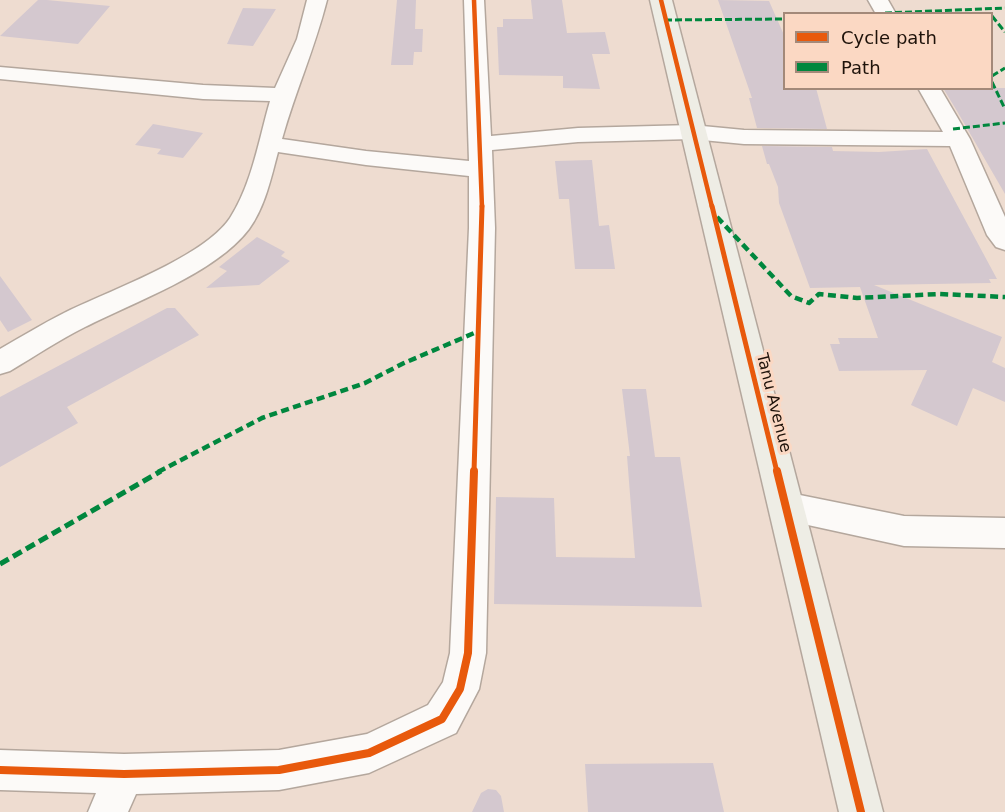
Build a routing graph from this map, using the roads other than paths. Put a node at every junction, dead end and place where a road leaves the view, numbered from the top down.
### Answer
1 (317, 0) edge
2 (474, 0) edge
3 (661, 0) edge
4 (0, 73) edge
5 (930, 90) edge
6 (283, 95) junction
7 (692, 132) junction
8 (959, 139) junction
9 (269, 144) junction
10 (482, 157) junction
11 (1005, 241) edge
12 (0, 363) edge
13 (785, 506) junction
14 (1005, 533) edge
15 (0, 770) edge
16 (124, 774) junction
17 (108, 812) edge
18 (861, 812) edge

1 - 6 street
2 - 10 street
3 - 7 street, Tanu Avenue
4 - 6 street
5 - 8 street
6 - 9 street
7 - 8 street
7 - 10 street
7 - 13 street, Tanu Avenue
8 - 11 street
9 - 10 street
9 - 12 street
10 - 16 street
13 - 14 street
13 - 18 street, Tanu Avenue
15 - 16 street
16 - 17 street

